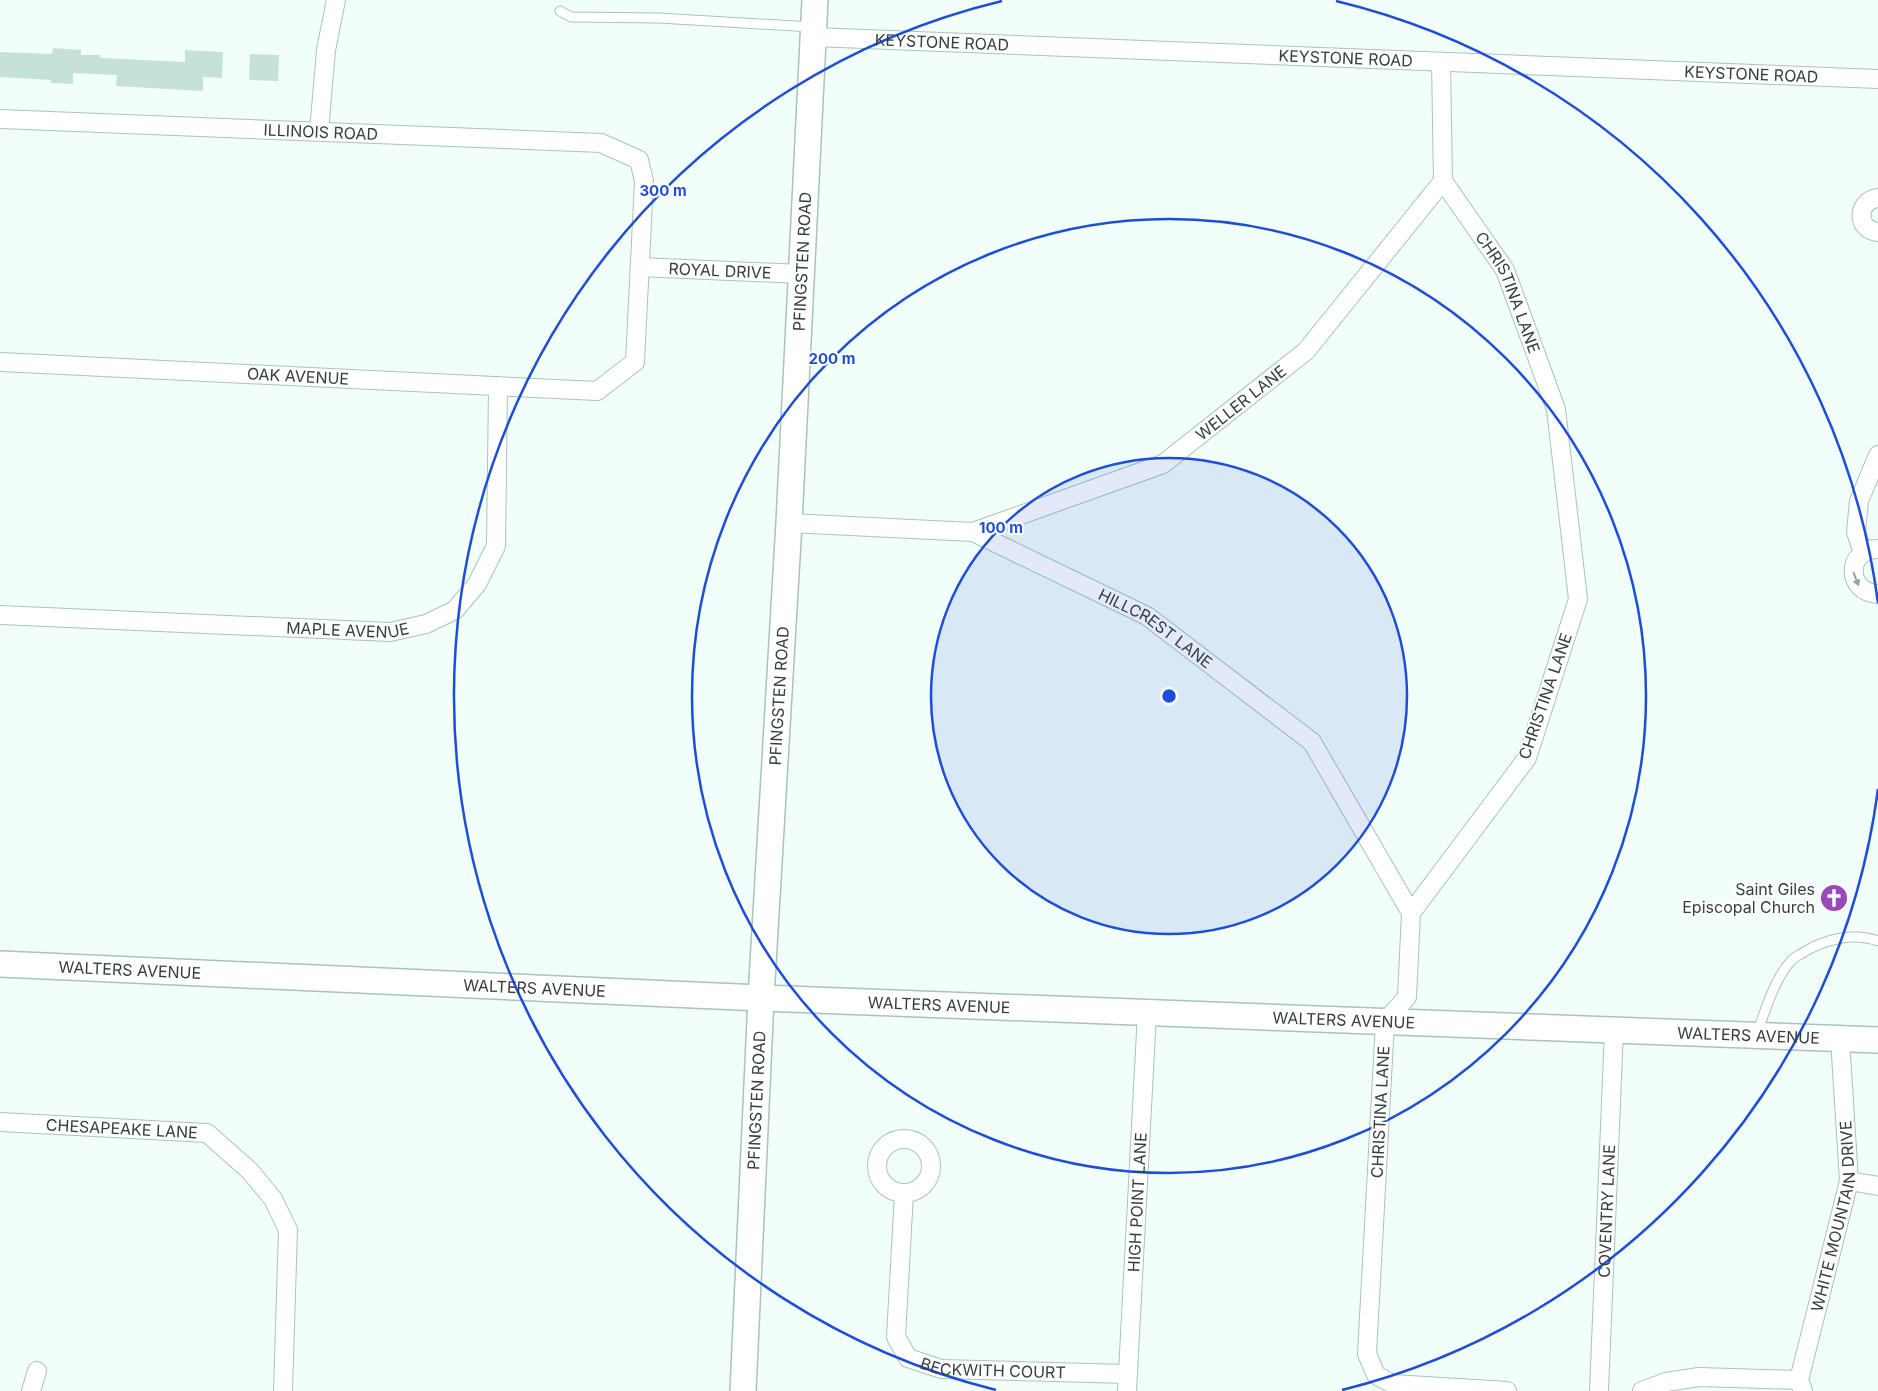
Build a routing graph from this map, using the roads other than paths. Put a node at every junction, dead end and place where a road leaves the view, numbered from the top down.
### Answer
1 (336, 0) edge
2 (815, 0) edge
3 (560, 11) dead end
4 (814, 32) junction
5 (1440, 62) junction
6 (1878, 78) edge
7 (0, 119) edge
8 (319, 131) junction
9 (1443, 181) junction
10 (1878, 198) edge
11 (1878, 232) edge
12 (640, 267) junction
13 (800, 274) junction
14 (0, 362) edge
15 (498, 386) junction
16 (1878, 454) edge
17 (789, 523) junction
18 (973, 532) junction
19 (1870, 551) edge
20 (1878, 594) edge
21 (0, 615) edge
22 (1411, 913) junction
23 (1878, 939) edge
24 (0, 964) edge
25 (761, 998) junction
26 (1147, 1013) junction
27 (1385, 1022) junction
28 (1614, 1030) junction
29 (1756, 1036) junction
30 (1840, 1038) junction
31 (1878, 1040) edge
32 (0, 1122) edge
33 (1849, 1181) junction
34 (1878, 1186) edge
35 (904, 1193) dead end
36 (37, 1371) dead end
37 (1127, 1383) edge
38 (1801, 1385) edge
39 (31, 1391) edge
40 (283, 1391) edge
41 (743, 1391) edge
42 (1507, 1391) edge
43 (1599, 1391) edge
44 (1642, 1391) edge

1 - 8 street
2 - 4 main road, PFINGSTEN ROAD
3 - 4 lane
4 - 5 street, KEYSTONE ROAD
4 - 13 main road, PFINGSTEN ROAD
5 - 6 street, KEYSTONE ROAD
5 - 9 street
7 - 8 street, ILLINOIS ROAD
8 - 12 street, ILLINOIS ROAD
9 - 18 street, WELLER LANE
9 - 22 street, CHRISTINA LANE
10 - 11 street
12 - 13 street, ROYAL DRIVE
12 - 15 street, OAK AVENUE
13 - 17 main road, PFINGSTEN ROAD
14 - 15 street, OAK AVENUE
15 - 21 street, MAPLE AVENUE
16 - 19 street
17 - 18 street, HILLCREST LANE
17 - 25 main road, PFINGSTEN ROAD
18 - 22 street, HILLCREST LANE
19 -> 20 street
22 - 27 street, CHRISTINA LANE
23 - 29 lane
24 - 25 main road, WALTERS AVENUE
25 - 26 main road, WALTERS AVENUE
25 - 41 main road, PFINGSTEN ROAD
26 - 27 main road, WALTERS AVENUE
26 - 37 street, HIGH POINT LANE
27 - 28 main road, WALTERS AVENUE
27 - 42 street, CHRISTINA LANE
28 - 29 main road, WALTERS AVENUE
28 - 43 street, COVENTRY LANE
29 - 30 main road, WALTERS AVENUE
30 - 31 main road, WALTERS AVENUE
30 - 33 street, WHITE MOUNTAIN DRIVE
32 - 40 street, CHESAPEAKE LANE
33 - 34 street
33 - 38 street, WHITE MOUNTAIN DRIVE
35 - 37 street, BECKWITH COURT
36 - 39 street
38 - 44 street

